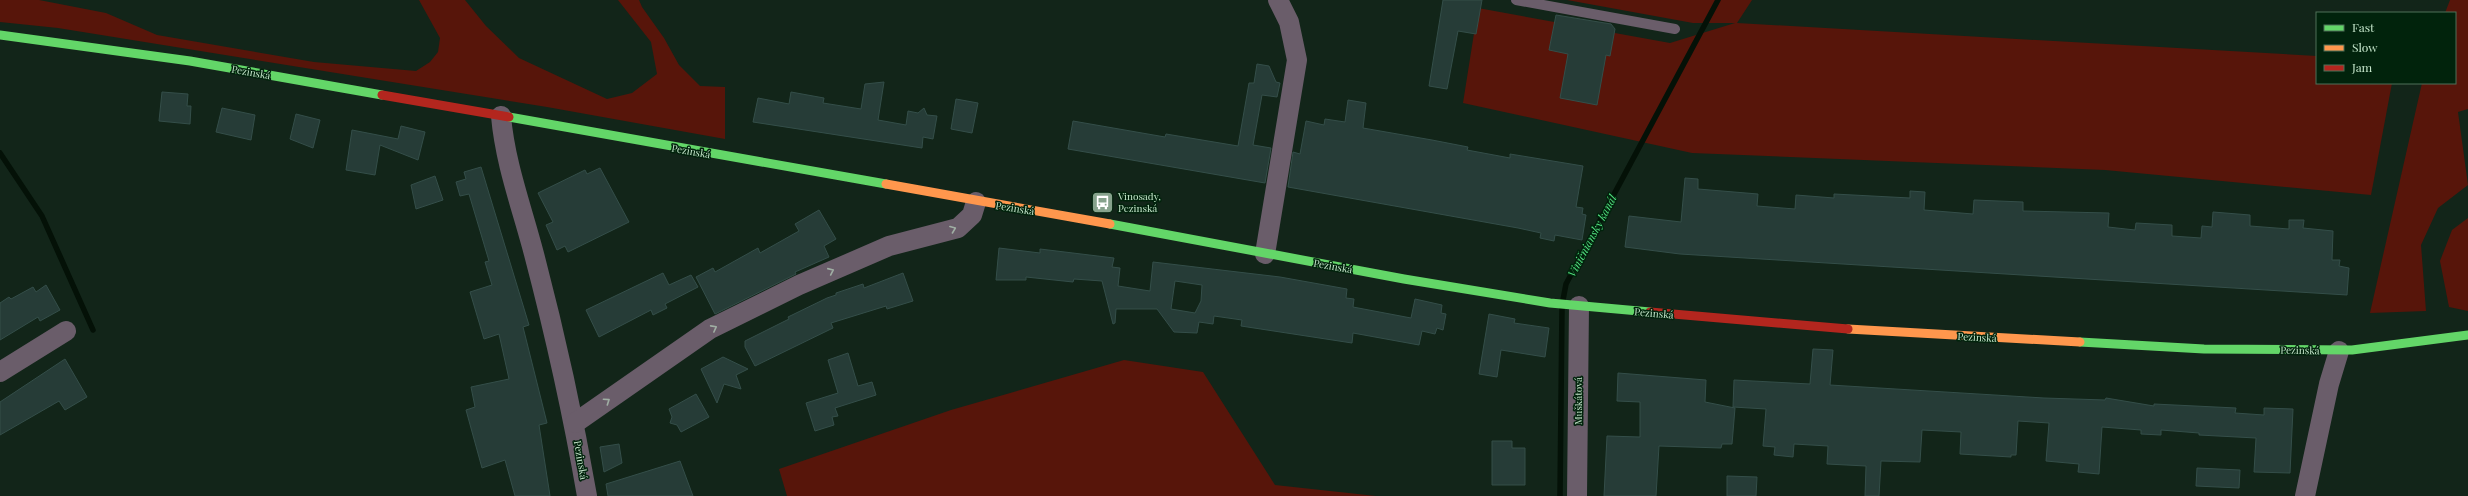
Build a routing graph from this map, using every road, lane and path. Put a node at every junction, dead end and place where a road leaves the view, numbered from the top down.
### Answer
1 (1278, 0) edge
2 (1516, 0) edge
3 (1675, 30) dead end
4 (0, 35) edge
5 (501, 116) junction
6 (976, 202) junction
7 (1265, 254) junction
8 (1573, 305) junction
9 (66, 331) dead end
10 (2468, 335) edge
11 (2340, 351) junction
12 (0, 372) edge
13 (575, 423) junction
14 (587, 496) edge
15 (1577, 496) edge
16 (2305, 496) edge

1 - 7 street
2 - 3 lane
4 - 5 main road, Pezinská
5 - 6 main road, Pezinská
5 - 13 street, Pezinská
6 - 7 main road, Pezinská
13 -> 6 street
7 - 8 main road, Pezinská
8 - 11 main road, Pezinská
8 - 15 street, Muškátová
9 - 12 street
10 - 11 main road, Pezinská
11 - 16 street
13 - 14 street, Pezinská

